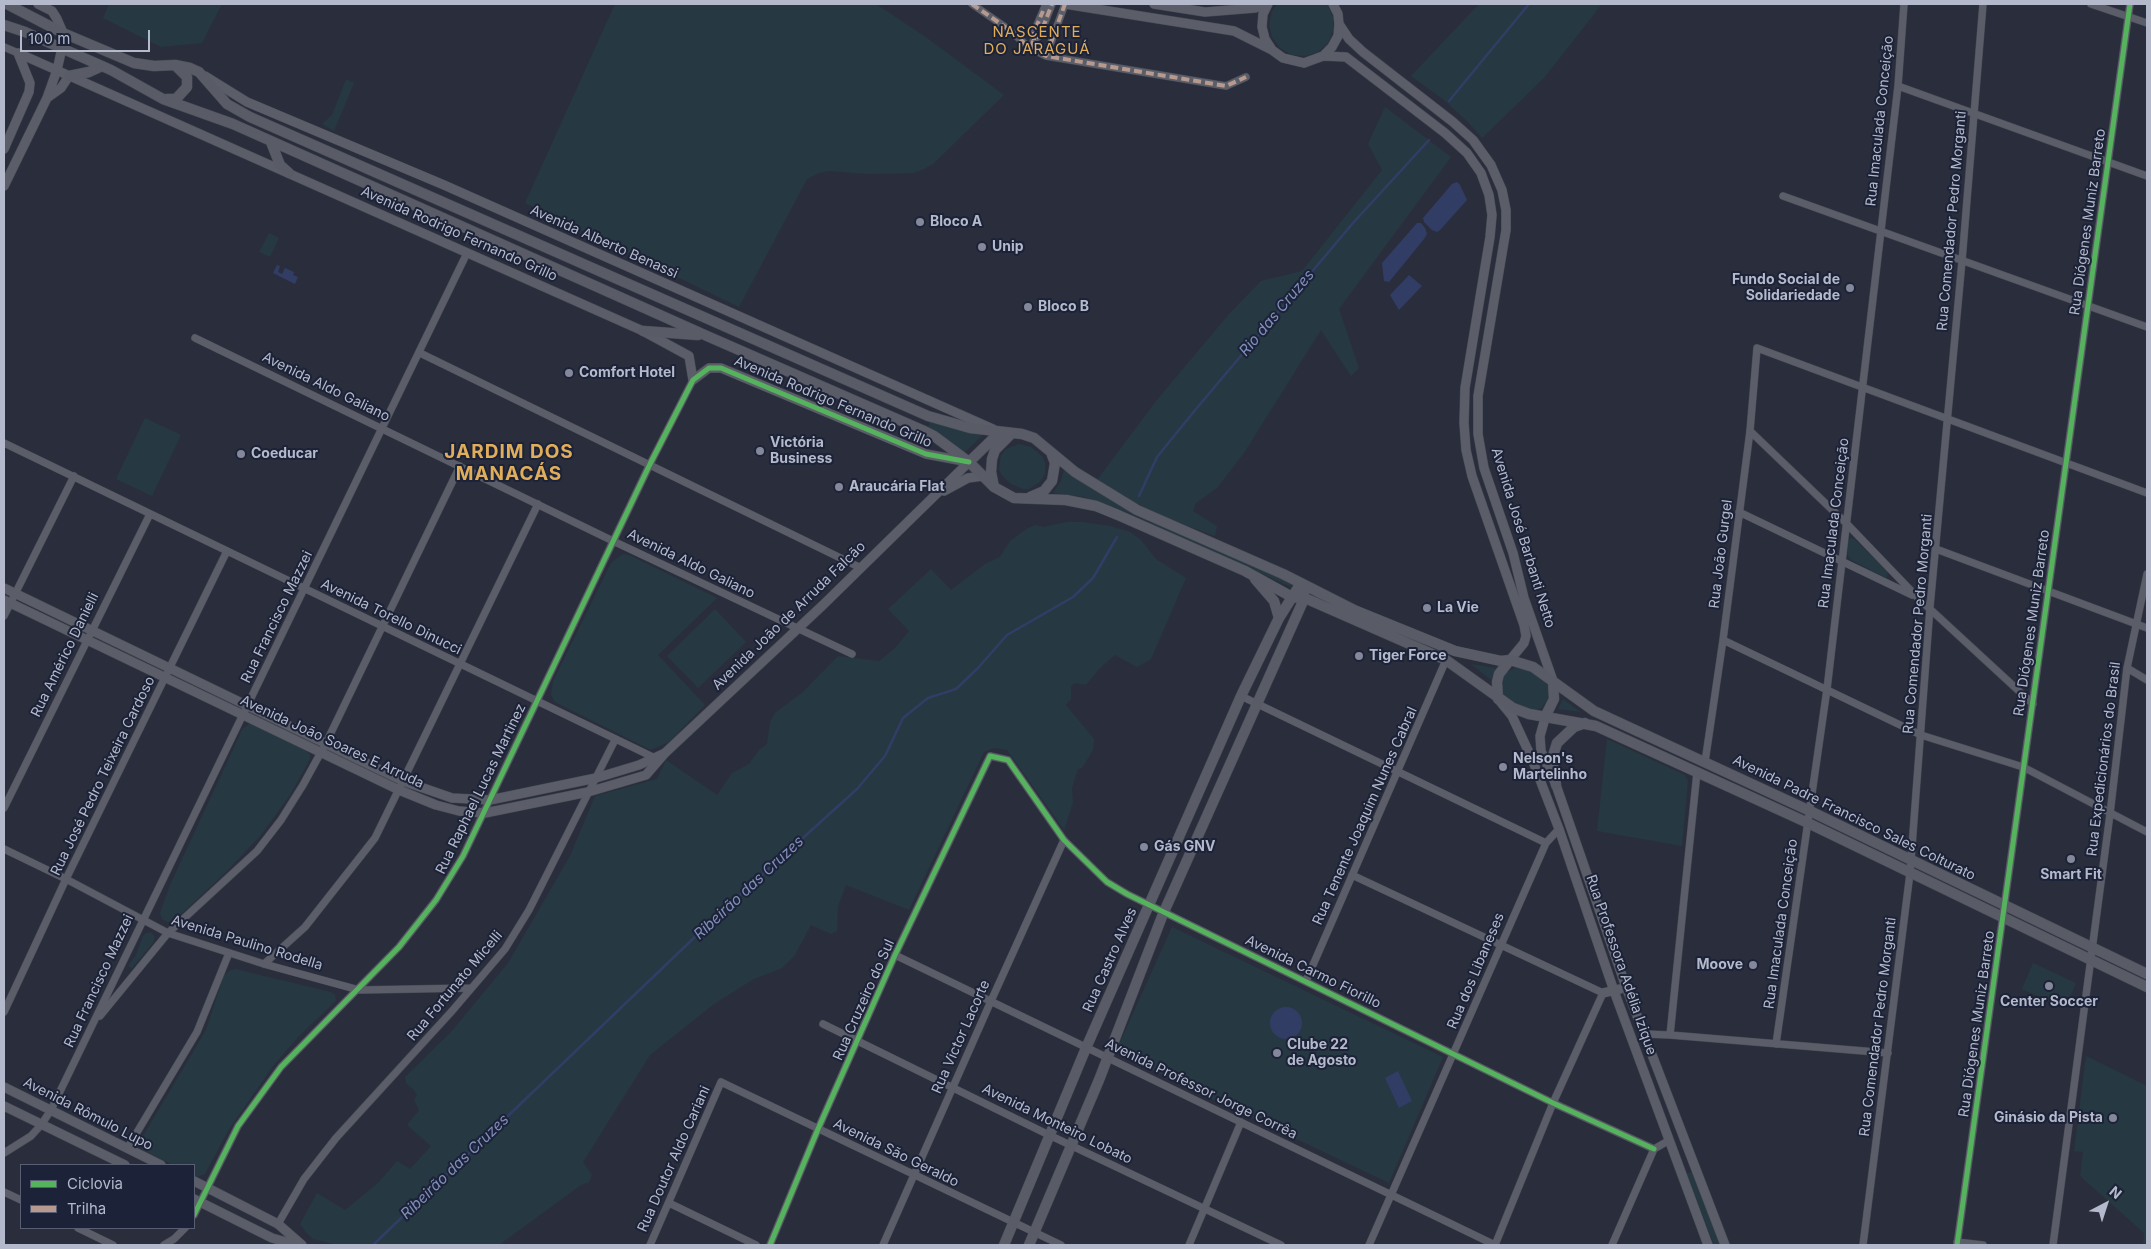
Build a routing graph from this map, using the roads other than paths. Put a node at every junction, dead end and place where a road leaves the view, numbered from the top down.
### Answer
1 (7, 4) edge
2 (38, 4) edge
3 (972, 4) edge
4 (1052, 4) edge
5 (1065, 4) edge
6 (1154, 4) edge
7 (1267, 4) edge
8 (1334, 4) edge
9 (1904, 4) edge
10 (1983, 4) edge
11 (2091, 4) edge
12 (2130, 4) edge
13 (2128, 17) junction
14 (1339, 24) junction
15 (2147, 24) edge
16 (4, 25) edge
17 (63, 33) junction
18 (4, 47) edge
19 (62, 48) junction
20 (1030, 48) junction
21 (1272, 50) junction
22 (18, 53) junction
23 (1046, 56) junction
24 (1324, 56) junction
25 (174, 64) junction
26 (102, 66) junction
27 (57, 70) junction
28 (199, 72) junction
29 (69, 76) junction
30 (1246, 77) dead end
31 (1898, 86) junction
32 (47, 98) junction
33 (164, 100) junction
34 (1974, 112) junction
35 (271, 142) junction
36 (4, 149) edge
37 (2108, 161) junction
38 (290, 173) junction
39 (2147, 176) edge
40 (4, 186) edge
41 (1783, 196) dead end
42 (1881, 232) junction
43 (467, 253) junction
44 (1962, 261) junction
45 (2087, 306) junction
46 (2147, 327) edge
47 (643, 331) junction
48 (707, 336) junction
49 (196, 338) dead end
50 (420, 353) junction
51 (692, 380) junction
52 (1862, 387) junction
53 (1948, 419) junction
54 (383, 428) junction
55 (1750, 431) junction
56 (1000, 432) junction
57 (1012, 433) junction
58 (4, 443) edge
59 (1051, 454) junction
60 (969, 462) junction
61 (2065, 462) junction
62 (650, 464) junction
63 (460, 466) junction
64 (74, 476) junction
65 (983, 476) junction
66 (994, 487) junction
67 (2147, 492) edge
68 (931, 499) junction
69 (1025, 499) junction
70 (538, 504) junction
71 (1739, 512) junction
72 (150, 514) junction
73 (1847, 524) junction
74 (613, 541) junction
75 (1936, 549) junction
76 (227, 551) junction
77 (1842, 561) junction
78 (861, 568) junction
79 (1247, 573) junction
80 (2147, 574) edge
81 (1303, 584) junction
82 (4, 588) edge
83 (304, 589) junction
84 (2049, 592) junction
85 (14, 593) junction
86 (1292, 597) junction
87 (1918, 598) junction
88 (1304, 599) junction
89 (7, 601) edge
90 (1930, 607) junction
91 (4, 616) edge
92 (1279, 618) junction
93 (2136, 624) junction
94 (382, 626) junction
95 (2147, 628) edge
96 (797, 629) junction
97 (92, 630) junction
98 (87, 640) junction
99 (1723, 640) junction
100 (852, 654) dead end
101 (1258, 660) junction
102 (1446, 660) junction
103 (1510, 660) junction
104 (460, 664) junction
105 (1273, 668) junction
106 (2127, 668) junction
107 (170, 669) junction
108 (166, 678) junction
109 (2147, 680) edge
110 (1553, 681) junction
111 (1827, 689) junction
112 (1241, 696) junction
113 (1498, 700) junction
114 (537, 701) junction
115 (1257, 703) junction
116 (2033, 704) junction
117 (245, 710) junction
118 (1546, 715) junction
119 (1585, 723) junction
120 (1921, 735) junction
121 (615, 740) junction
122 (326, 744) junction
123 (321, 752) junction
124 (660, 757) junction
125 (1008, 760) joint
126 (1705, 762) junction
127 (2023, 767) junction
128 (1399, 772) junction
129 (1697, 772) junction
130 (596, 778) junction
131 (1556, 785) junction
132 (401, 786) junction
133 (588, 792) junction
134 (490, 800) junction
135 (4, 808) edge
136 (1810, 811) junction
137 (484, 813) junction
138 (2110, 814) junction
139 (1569, 820) junction
140 (1808, 823) junction
141 (1559, 829) junction
142 (2147, 832) edge
143 (1064, 840) junction
144 (1546, 843) junction
145 (4, 849) edge
146 (1911, 860) junction
147 (1910, 872) junction
148 (1352, 875) junction
149 (66, 879) junction
150 (2004, 905) junction
151 (1149, 907) junction
152 (1163, 914) junction
153 (2003, 917) junction
154 (142, 921) junction
155 (168, 933) junction
156 (1501, 946) junction
157 (2092, 947) junction
158 (229, 953) junction
159 (895, 955) junction
160 (2091, 959) junction
161 (264, 964) junction
162 (2147, 974) edge
163 (1306, 981) junction
164 (1626, 987) junction
165 (2147, 987) edge
166 (470, 988) junction
167 (359, 990) junction
168 (1614, 991) junction
169 (1603, 993) junction
170 (991, 1001) junction
171 (4, 1012) edge
172 (823, 1024) dead end
173 (93, 1026) junction
174 (1645, 1034) junction
175 (1670, 1035) junction
176 (859, 1040) junction
177 (1776, 1044) junction
178 (1086, 1048) junction
179 (1454, 1053) junction
180 (1888, 1053) junction
181 (1107, 1058) junction
182 (721, 1082) joint
183 (4, 1087) edge
184 (952, 1088) junction
185 (1554, 1103) junction
186 (4, 1106) edge
187 (51, 1110) junction
188 (1241, 1122) junction
189 (41, 1125) junction
190 (818, 1129) junction
191 (1049, 1135) junction
192 (1684, 1138) junction
193 (1668, 1141) junction
194 (1072, 1145) junction
195 (127, 1149) junction
196 (1654, 1149) junction
197 (4, 1153) edge
198 (123, 1164) edge
199 (159, 1164) edge
200 (915, 1175) junction
201 (195, 1182) edge
202 (206, 1187) junction
203 (4, 1192) edge
204 (1391, 1194) junction
205 (20, 1200) edge
206 (197, 1200) edge
207 (669, 1203) junction
208 (1204, 1208) junction
209 (1013, 1223) junction
210 (278, 1224) junction
211 (80, 1229) edge
212 (184, 1229) edge
213 (1035, 1233) junction
214 (1957, 1244) edge
215 (113, 1245) edge
216 (164, 1245) edge
217 (297, 1245) edge
218 (302, 1245) edge
219 (650, 1245) edge
220 (756, 1245) edge
221 (770, 1245) edge
222 (883, 1245) edge
223 (1004, 1245) edge
224 (1029, 1245) edge
225 (1061, 1245) edge
226 (1189, 1245) edge
227 (1281, 1245) edge
228 (1369, 1245) edge
229 (1495, 1245) edge
230 (1612, 1245) edge
231 (1708, 1245) edge
232 (1724, 1245) edge
233 (1863, 1245) edge
234 (1983, 1245) edge
235 (2053, 1245) edge

1 - 17 main road
2 - 17 street
3 - 20 street
4 - 20 street
5 - 21 street
5 - 23 street
6 - 7 street
7 - 21 street
8 - 14 street
9 - 31 street, Rua Imaculada Conceição
10 - 34 street, Rua Comendador Pedro Morganti
11 - 13 street
12 - 13 street, Rua Diógenes Muniz Barreto
13 - 15 street
13 - 37 street, Rua Diógenes Muniz Barreto
14 - 24 street
14 - 110 street, Avenida José Barbanti Netto
16 - 19 main road
17 - 19 street
17 - 25 main road
18 - 22 street, Avenida Rodrigo Fernando Grillo
19 - 26 main road
19 - 27 street
20 - 23 street
21 - 24 street
22 - 27 street, Avenida Rodrigo Fernando Grillo
22 - 36 street
23 - 30 street
24 - 103 street
25 - 28 main road
25 - 33 main road
26 - 29 main road
26 - 33 main road
27 - 29 street, Avenida Rodrigo Fernando Grillo
27 - 32 street
28 - 56 street, Avenida Alberto Benassi
28 - 56 main road
29 - 32 street
29 - 38 street, Avenida Rodrigo Fernando Grillo
31 - 34 street
31 - 42 street, Rua Imaculada Conceição
32 - 40 street
33 - 35 main road
34 - 37 street
34 - 44 street, Rua Comendador Pedro Morganti
35 - 38 main road
35 - 48 main road
37 - 39 street
37 - 45 street, Rua Diógenes Muniz Barreto
38 - 43 street, Avenida Rodrigo Fernando Grillo
41 - 42 street
42 - 44 street
42 - 52 street, Rua Imaculada Conceição
43 - 47 street, Avenida Rodrigo Fernando Grillo
43 - 50 street, Rua Francisco Mazzei
44 - 45 street
44 - 53 street, Rua Comendador Pedro Morganti
45 - 46 street
45 - 61 street, Rua Diógenes Muniz Barreto
47 - 48 main road
47 - 51 street, Avenida Rodrigo Fernando Grillo
48 - 60 main road
49 - 54 street, Avenida Aldo Galiano
50 - 54 street, Rua Francisco Mazzei
50 - 62 street
51 - 60 street, Avenida Rodrigo Fernando Grillo
51 - 62 street, Rua Raphael Lucas Martinez
52 - 53 street
52 - 55 street, Rua João Gurgel
52 - 73 street, Rua Imaculada Conceição
53 - 61 street
53 - 75 street, Rua Comendador Pedro Morganti
54 - 63 street, Avenida Aldo Galiano
54 - 83 street, Rua Francisco Mazzei
55 - 71 street, Rua João Gurgel
55 - 73 street
56 - 57 main road
56 - 60 main road
57 - 59 main road
57 - 66 main road
58 - 64 street, Avenida Torello Dinucci
59 - 69 main road
59 - 81 main road
60 - 65 main road
60 - 68 street, Avenida João de Arruda Falcão
61 - 67 street
61 - 84 street, Rua Diógenes Muniz Barreto
62 - 74 street, Rua Raphael Lucas Martinez
62 - 78 street
63 - 70 street, Avenida Aldo Galiano
63 - 94 street
64 - 72 street, Avenida Torello Dinucci
64 - 85 street
65 - 66 main road
65 - 68 street, Avenida João de Arruda Falcão
66 - 69 main road
68 - 78 street, Avenida João de Arruda Falcão
69 - 79 main road
70 - 74 street, Avenida Aldo Galiano
70 - 104 street
71 - 77 street
71 - 99 street, Rua João Gurgel
72 - 76 street, Avenida Torello Dinucci
72 - 97 street, Rua Américo Danielli
73 - 77 street, Rua Imaculada Conceição
73 - 87 street
74 - 96 street, Avenida Aldo Galiano
74 - 114 street, Rua Raphael Lucas Martinez
75 - 84 street
75 - 90 street, Rua Comendador Pedro Morganti
76 - 83 street, Avenida Torello Dinucci
76 - 107 street, Rua José Pedro Teixeira Cardoso
77 - 87 street
77 - 111 street, Rua Imaculada Conceição
78 - 96 street, Avenida João de Arruda Falcão
79 - 86 main road
79 - 92 main road
80 - 93 street, Rua Expedicionários do Brasil
81 - 86 main road, Rua Castro Alves
81 - 88 main road
81 - 103 main road
82 - 85 street, Avenida João Soares E Arruda
83 - 94 street, Avenida Torello Dinucci
83 - 117 street, Rua Francisco Mazzei
84 - 93 street
84 - 116 street, Rua Diógenes Muniz Barreto
85 - 89 street
85 - 97 street, Avenida João Soares E Arruda
86 - 88 main road
86 - 92 main road, Rua Castro Alves
87 - 90 street
88 - 102 main road
88 - 105 main road
89 - 91 street
89 - 98 street, Avenida João Soares E Arruda
90 - 116 street
90 - 120 street, Rua Comendador Pedro Morganti
92 - 101 main road, Rua Castro Alves
93 - 95 street
93 - 106 street, Rua Expedicionários do Brasil
94 - 104 street, Avenida Torello Dinucci
94 - 122 street
96 - 100 street, Avenida Aldo Galiano
96 - 124 street, Avenida João de Arruda Falcão
97 - 98 street, Rua Américo Danielli
97 - 107 street, Avenida João Soares E Arruda
98 - 108 street, Avenida João Soares E Arruda
98 - 135 street, Rua Américo Danielli
99 - 111 street
99 - 126 street, Rua João Gurgel
101 - 105 main road
101 - 112 main road, Rua Castro Alves
102 - 113 main road
102 - 128 street, Rua Tenente Joaquim Nunes Cabral
103 - 110 main road
103 - 113 main road
104 - 114 street, Avenida Torello Dinucci
104 - 132 street
105 - 115 main road
106 - 109 street
106 - 138 street, Rua Expedicionários do Brasil
107 - 108 street, Rua José Pedro Teixeira Cardoso
107 - 117 street, Avenida João Soares E Arruda
108 - 117 street, Avenida João Soares E Arruda
108 - 149 street, Rua José Pedro Teixeira Cardoso
110 - 118 main road
110 - 126 main road, Avenida Padre Francisco Sales Colturato
111 - 120 street
111 - 136 street, Rua Imaculada Conceição
112 - 115 street
112 - 151 main road, Rua Castro Alves
113 - 118 main road
113 - 141 street, Rua Professora Adélia Izique
114 - 121 street, Avenida Torello Dinucci
114 - 134 street, Rua Raphael Lucas Martinez
115 - 128 street
115 - 152 main road
116 - 127 street, Rua Diógenes Muniz Barreto
117 - 122 street, Avenida João Soares E Arruda
117 - 123 street, Avenida João Soares E Arruda
117 - 154 street, Rua Francisco Mazzei
118 - 119 main road, Avenida Padre Francisco Sales Colturato
118 - 131 street, Rua Professora Adélia Izique
119 - 129 main road, Avenida Padre Francisco Sales Colturato
119 - 131 main road
120 - 127 street
120 - 146 street, Rua Comendador Pedro Morganti
121 - 124 street, Avenida Torello Dinucci
121 - 130 street, Rua Fortunato Micelli
122 - 123 street
122 - 132 street, Avenida João Soares E Arruda
123 - 132 street, Avenida João Soares E Arruda
123 - 155 street
124 - 130 street, Avenida João Soares E Arruda
124 - 133 street, Avenida João Soares E Arruda
125 - 143 street, Avenida Carmo Fiorillo
125 - 159 street, Rua Cruzeiro do Sul
126 - 136 main road, Avenida Padre Francisco Sales Colturato
127 - 138 street
127 - 150 street, Rua Diógenes Muniz Barreto
128 - 144 street
128 - 148 street, Rua Tenente Joaquim Nunes Cabral
129 - 140 main road, Avenida Padre Francisco Sales Colturato
129 - 175 street
130 - 133 street, Rua Fortunato Micelli
130 - 134 street, Avenida João Soares E Arruda
131 - 139 street, Rua Professora Adélia Izique
132 - 134 street, Avenida João Soares E Arruda
132 - 137 street, Avenida João Soares E Arruda
132 - 161 street
133 - 137 street, Avenida João Soares E Arruda
133 - 166 street, Rua Fortunato Micelli
134 - 137 street, Rua Raphael Lucas Martinez
136 - 140 street, Rua Imaculada Conceição
136 - 146 main road, Avenida Padre Francisco Sales Colturato
137 - 167 street, Rua Raphael Lucas Martinez
138 - 142 street
138 - 157 street, Rua Expedicionários do Brasil
139 - 141 street
139 - 164 street, Rua Professora Adélia Izique
140 - 147 main road, Avenida Padre Francisco Sales Colturato
140 - 177 street, Rua Imaculada Conceição
141 - 144 street, Rua dos Libaneses
141 - 168 street, Rua Professora Adélia Izique
143 - 151 street, Avenida Carmo Fiorillo
143 - 170 street, Rua Victor Lacorte
144 - 156 street, Rua dos Libaneses
145 - 149 street, Avenida Paulino Rodella
146 - 147 street, Rua Comendador Pedro Morganti
146 - 150 main road, Avenida Padre Francisco Sales Colturato
147 - 153 main road, Avenida Padre Francisco Sales Colturato
147 - 180 street, Rua Comendador Pedro Morganti
148 - 156 street
148 - 163 street, Rua Tenente Joaquim Nunes Cabral
149 - 154 street, Avenida Paulino Rodella
149 - 171 street, Rua José Pedro Teixeira Cardoso
150 - 153 street, Rua Diógenes Muniz Barreto
150 - 157 main road, Avenida Padre Francisco Sales Colturato
151 - 152 street, Avenida Carmo Fiorillo
151 - 178 main road, Rua Castro Alves
152 - 163 street, Avenida Carmo Fiorillo
152 - 181 main road
153 - 160 main road, Avenida Padre Francisco Sales Colturato
153 - 214 street, Rua Diógenes Muniz Barreto
154 - 155 street, Avenida Paulino Rodella
154 - 173 street, Rua Francisco Mazzei
155 - 158 street, Avenida Paulino Rodella
155 - 173 street
156 - 169 street
156 - 179 street, Rua dos Libaneses
157 - 160 street, Rua Expedicionários do Brasil
157 - 162 main road, Avenida Padre Francisco Sales Colturato
158 - 161 street, Avenida Paulino Rodella
158 - 195 street
159 - 170 street, Avenida Professor Jorge Corrêa
159 - 176 street, Rua Cruzeiro do Sul
160 - 165 main road, Avenida Padre Francisco Sales Colturato
160 - 235 street, Rua Expedicionários do Brasil
161 - 167 street, Avenida Paulino Rodella
163 - 179 street, Avenida Carmo Fiorillo
164 - 168 street
164 - 174 street, Rua Professora Adélia Izique
166 - 167 street, Avenida Paulino Rodella
166 - 210 street, Rua Fortunato Micelli
167 - 202 street, Rua Raphael Lucas Martinez
168 - 169 street
168 - 193 street, Rua Professora Adélia Izique
169 - 185 street
170 - 178 street, Avenida Professor Jorge Corrêa
170 - 184 street, Rua Victor Lacorte
172 - 176 street, Avenida Monteiro Lobato
173 - 187 street, Rua Francisco Mazzei
174 - 175 street
174 - 192 street, Rua Professora Adélia Izique
175 - 177 street
176 - 184 street, Avenida Monteiro Lobato
176 - 190 street, Rua Cruzeiro do Sul
177 - 180 street
178 - 181 street, Avenida Professor Jorge Corrêa
178 - 191 main road, Rua Castro Alves
179 - 185 street, Avenida Carmo Fiorillo
179 - 204 street, Rua dos Libaneses
180 - 233 street, Rua Comendador Pedro Morganti
181 - 188 street, Avenida Professor Jorge Corrêa
181 - 194 main road
182 - 190 street, Avenida São Geraldo
182 - 207 street, Rua Doutor Aldo Cariani
183 - 187 street, Avenida Rômulo Lupo
184 - 191 street, Avenida Monteiro Lobato
184 - 200 street, Rua Victor Lacorte
185 - 196 street, Avenida Carmo Fiorillo
185 - 229 street
186 - 189 street
187 - 189 street, Rua Francisco Mazzei
187 - 195 street, Avenida Rômulo Lupo
188 - 204 street, Avenida Professor Jorge Corrêa
188 - 208 street
189 - 197 street, Rua Francisco Mazzei
189 - 198 street
190 - 200 street, Avenida São Geraldo
190 - 221 street, Rua Cruzeiro do Sul
191 - 194 street, Avenida Monteiro Lobato
191 - 209 main road, Rua Castro Alves
192 - 193 street
192 - 232 street, Rua Professora Adélia Izique
193 - 196 street
193 - 231 street, Rua Professora Adélia Izique
194 - 208 street, Avenida Monteiro Lobato
194 - 213 main road
195 - 199 street, Avenida Rômulo Lupo
196 - 230 street
200 - 209 street, Avenida São Geraldo
200 - 222 street, Rua Victor Lacorte
201 - 202 street
202 - 206 street, Rua Raphael Lucas Martinez
202 - 210 street
203 - 205 street
204 - 228 street, Rua dos Libaneses
204 - 229 street, Avenida Professor Jorge Corrêa
206 - 217 street
207 - 219 street, Rua Doutor Aldo Cariani
207 - 220 street
208 - 226 street
208 - 227 street, Avenida Monteiro Lobato
209 - 213 street, Avenida São Geraldo
209 - 223 main road, Rua Castro Alves
210 - 218 street
211 - 215 street
212 - 216 street
213 - 224 main road
213 - 225 street, Avenida São Geraldo
214 - 234 street

